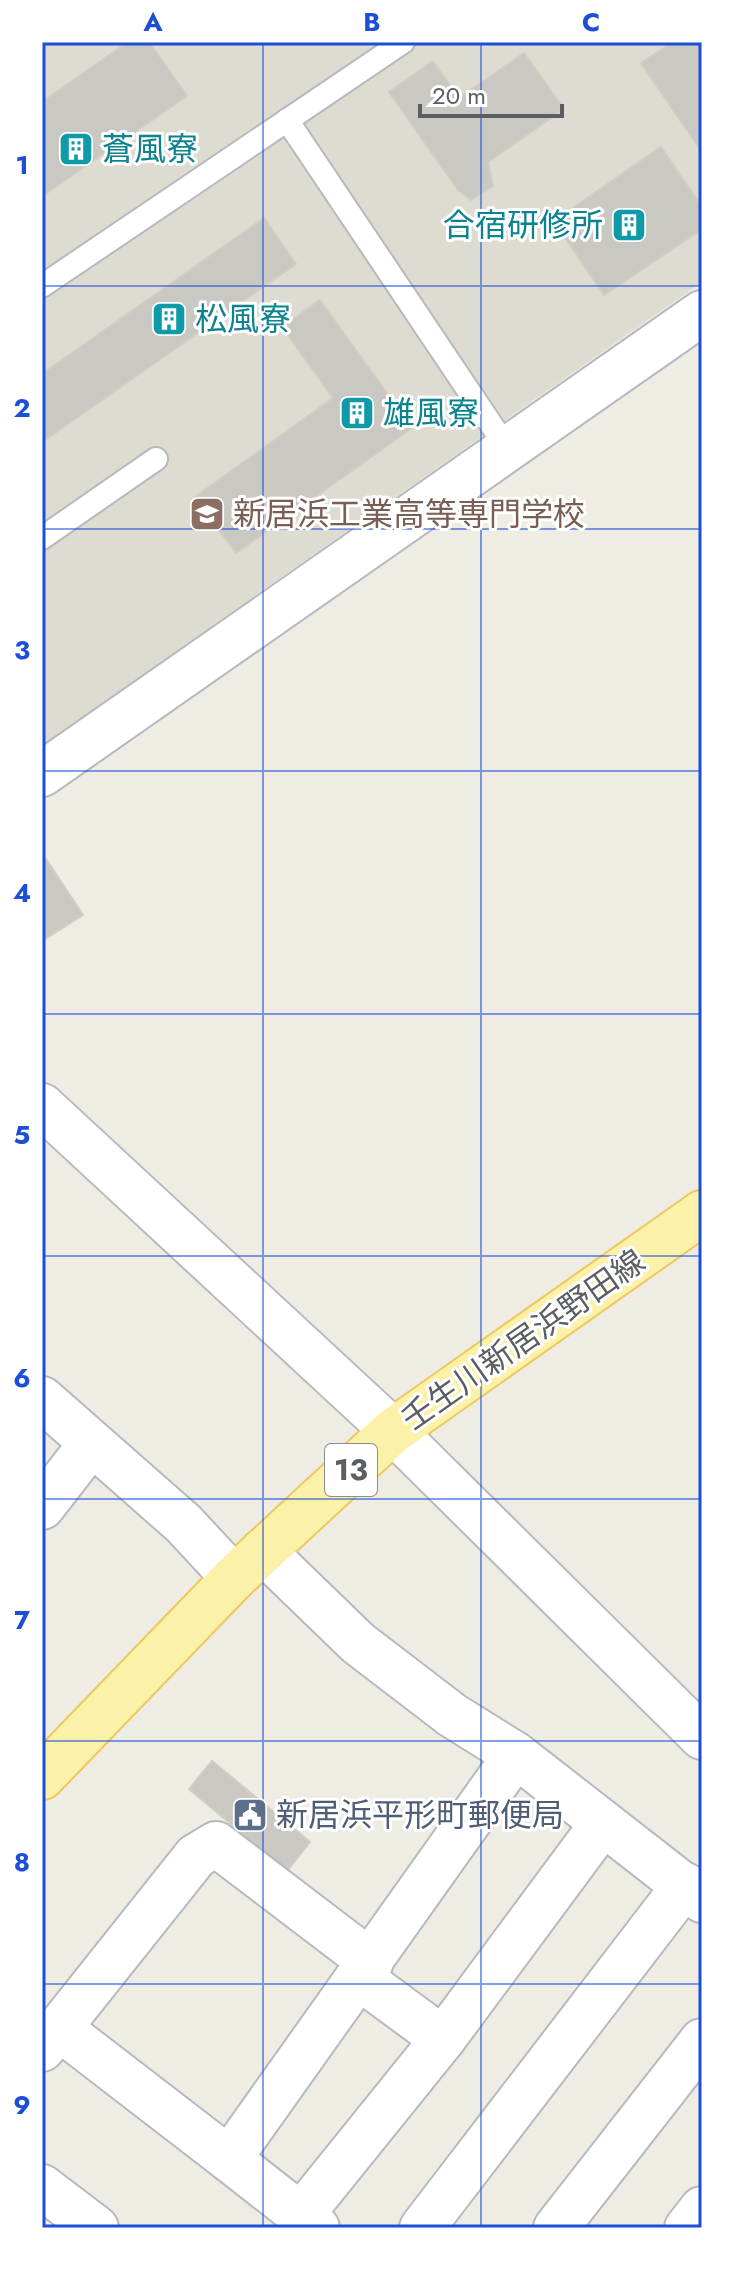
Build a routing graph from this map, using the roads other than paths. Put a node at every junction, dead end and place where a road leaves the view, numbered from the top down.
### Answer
1 (403, 42) edge
2 (287, 120) junction
3 (42, 286) edge
4 (702, 313) edge
5 (507, 448) junction
6 (156, 459) dead end
7 (42, 538) edge
8 (42, 774) edge
9 (42, 1106) edge
10 (702, 1213) edge
11 (42, 1399) edge
12 (393, 1431) junction
13 (91, 1444) junction
14 (42, 1507) edge
15 (249, 1564) junction
16 (702, 1737) edge
17 (516, 1755) junction
18 (42, 1777) edge
19 (603, 1823) junction
20 (694, 1892) edge
21 (365, 1970) junction
22 (50, 2038) edge
23 (443, 2039) junction
24 (702, 2041) edge
25 (229, 2159) junction
26 (42, 2187) edge
27 (702, 2209) edge
28 (309, 2222) edge
29 (96, 2228) edge
30 (422, 2228) edge
31 (556, 2228) edge
32 (687, 2228) edge

1 - 2 lane
2 - 3 lane
2 - 5 lane
4 - 5 street
5 - 8 street
6 - 7 lane
9 - 12 street
10 - 12 main road, 壬生川新居浜野田線 / 13
11 - 13 street
12 - 15 main road, 壬生川新居浜野田線 / 13
12 - 16 street
13 - 14 street
13 - 15 street
15 - 17 street
15 - 18 main road, 壬生川新居浜野田線 / 13
17 - 19 street
17 - 21 street
19 - 20 street
19 - 23 street
20 - 30 street
21 - 22 street
21 - 23 street
21 - 25 street
22 - 25 street
23 - 28 street
24 - 31 street
25 - 28 street
26 - 29 street
27 - 32 street

